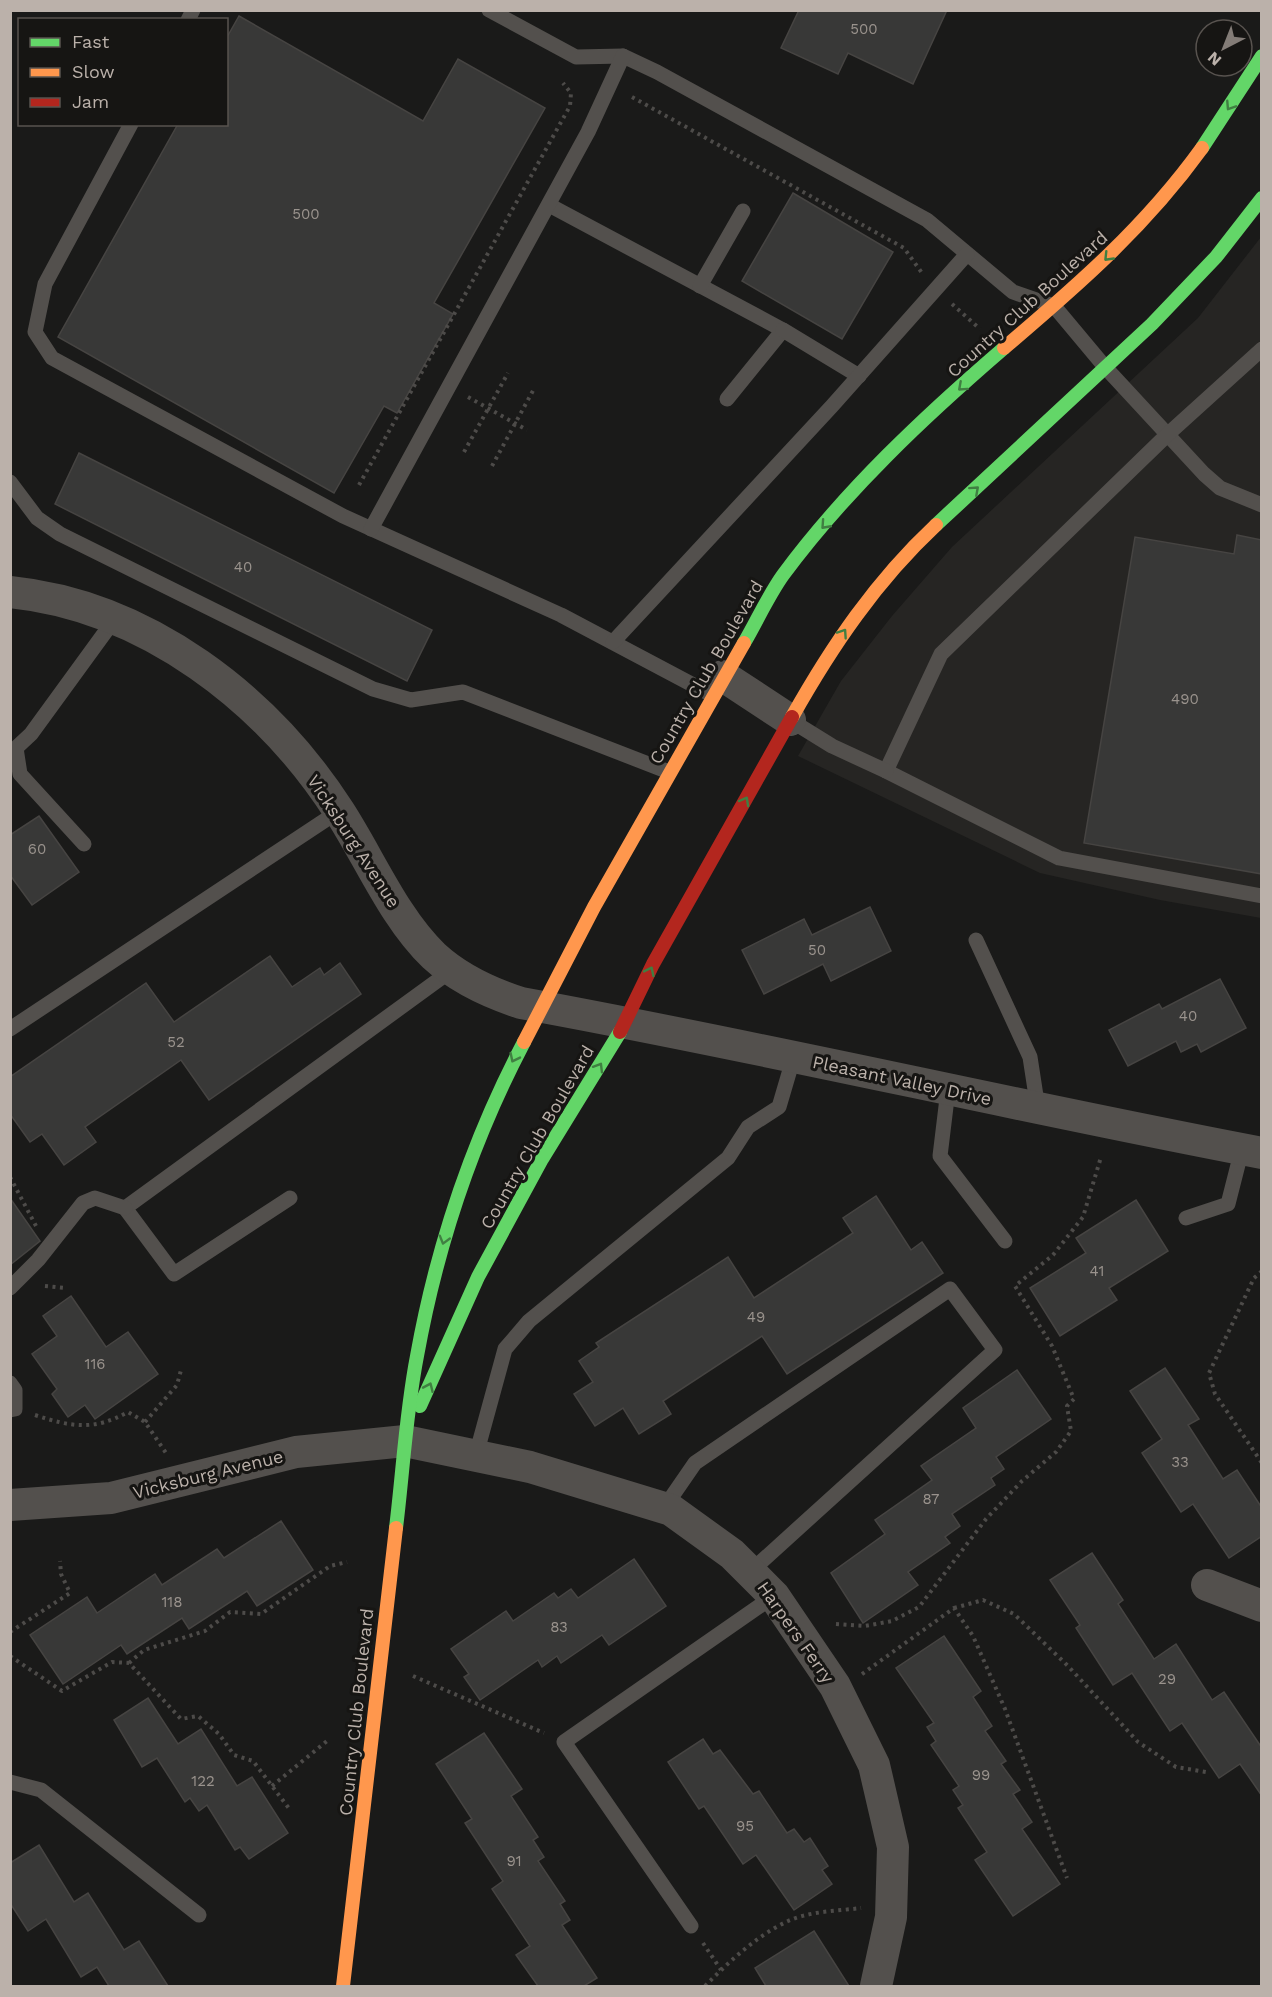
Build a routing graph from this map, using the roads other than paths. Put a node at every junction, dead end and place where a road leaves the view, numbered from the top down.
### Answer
1 (489, 10) edge
2 (623, 56) junction
3 (1262, 56) edge
4 (130, 126) edge
5 (1262, 198) edge
6 (549, 205) junction
7 (743, 211) dead end
8 (967, 254) junction
9 (700, 286) junction
10 (1054, 306) junction
11 (783, 330) junction
12 (1262, 349) edge
13 (1105, 367) junction
14 (859, 376) junction
15 (727, 399) dead end
16 (1167, 435) junction
17 (10, 482) edge
18 (1262, 505) edge
19 (371, 529) junction
20 (10, 592) edge
21 (114, 620) junction
22 (613, 642) junction
23 (718, 686) junction
24 (790, 720) junction
25 (15, 769) edge
26 (886, 771) junction
27 (669, 772) junction
28 (339, 811) junction
29 (84, 844) dead end
30 (1262, 896) edge
31 (976, 940) dead end
32 (452, 970) junction
33 (542, 1007) junction
34 (625, 1024) junction
35 (10, 1029) edge
36 (794, 1056) junction
37 (948, 1090) junction
38 (1038, 1109) junction
39 (1252, 1151) edge
40 (290, 1198) dead end
41 (125, 1208) junction
42 (1186, 1218) dead end
43 (1005, 1241) dead end
44 (10, 1288) edge
45 (10, 1383) edge
46 (13, 1409) edge
47 (405, 1441) junction
48 (476, 1455) junction
49 (10, 1505) edge
50 (664, 1508) junction
51 (751, 1571) junction
52 (1207, 1586) dead end
53 (774, 1596) junction
54 (1262, 1606) edge
55 (10, 1782) edge
56 (199, 1915) dead end
57 (691, 1926) road end
58 (343, 1986) edge
59 (876, 1986) edge

1 - 2 lane
2 - 6 lane
2 - 8 lane
3 -> 10 street, Country Club Boulevard
4 - 19 lane
5 - 13 street, Country Club Boulevard
6 - 9 lane
6 - 19 lane
7 - 9 lane
8 - 10 lane
8 - 14 lane
9 - 11 lane
10 - 13 lane
10 -> 23 street, Country Club Boulevard
11 - 14 lane
11 - 15 lane
12 - 16 lane
13 - 16 lane
24 -> 13 street, Country Club Boulevard
14 - 22 lane
16 - 18 lane
16 - 26 lane
17 - 27 lane
19 - 22 lane
20 - 21 street, Vicksburg Avenue
21 - 25 lane
21 - 28 street, Vicksburg Avenue
22 - 23 lane
23 - 24 street
23 - 27 street, Country Club Boulevard
24 - 26 lane
34 -> 24 street, Country Club Boulevard
25 - 29 lane
26 - 30 lane
27 - 33 street, Country Club Boulevard
28 - 32 street, Vicksburg Avenue
28 - 35 lane
31 - 38 lane
32 - 33 street, Vicksburg Avenue
32 - 41 lane
33 - 34 street, Pleasant Valley Drive
33 -> 47 street, Country Club Boulevard
34 - 36 street, Pleasant Valley Drive
47 -> 34 street, Country Club Boulevard
36 - 37 street, Pleasant Valley Drive
36 - 48 lane
37 - 38 street, Pleasant Valley Drive
37 - 43 lane
38 - 39 street, Pleasant Valley Drive
39 - 42 lane
40 - 41 lane
41 - 44 lane
45 - 46 lane
47 - 48 street, Harpers Ferry
47 - 49 street, Vicksburg Avenue
47 - 58 street, Country Club Boulevard
48 - 50 street, Harpers Ferry
50 - 51 street, Harpers Ferry
50 - 51 lane
51 - 53 street, Harpers Ferry
52 - 54 street
53 - 57 lane
53 - 59 street, Harpers Ferry
55 - 56 lane

